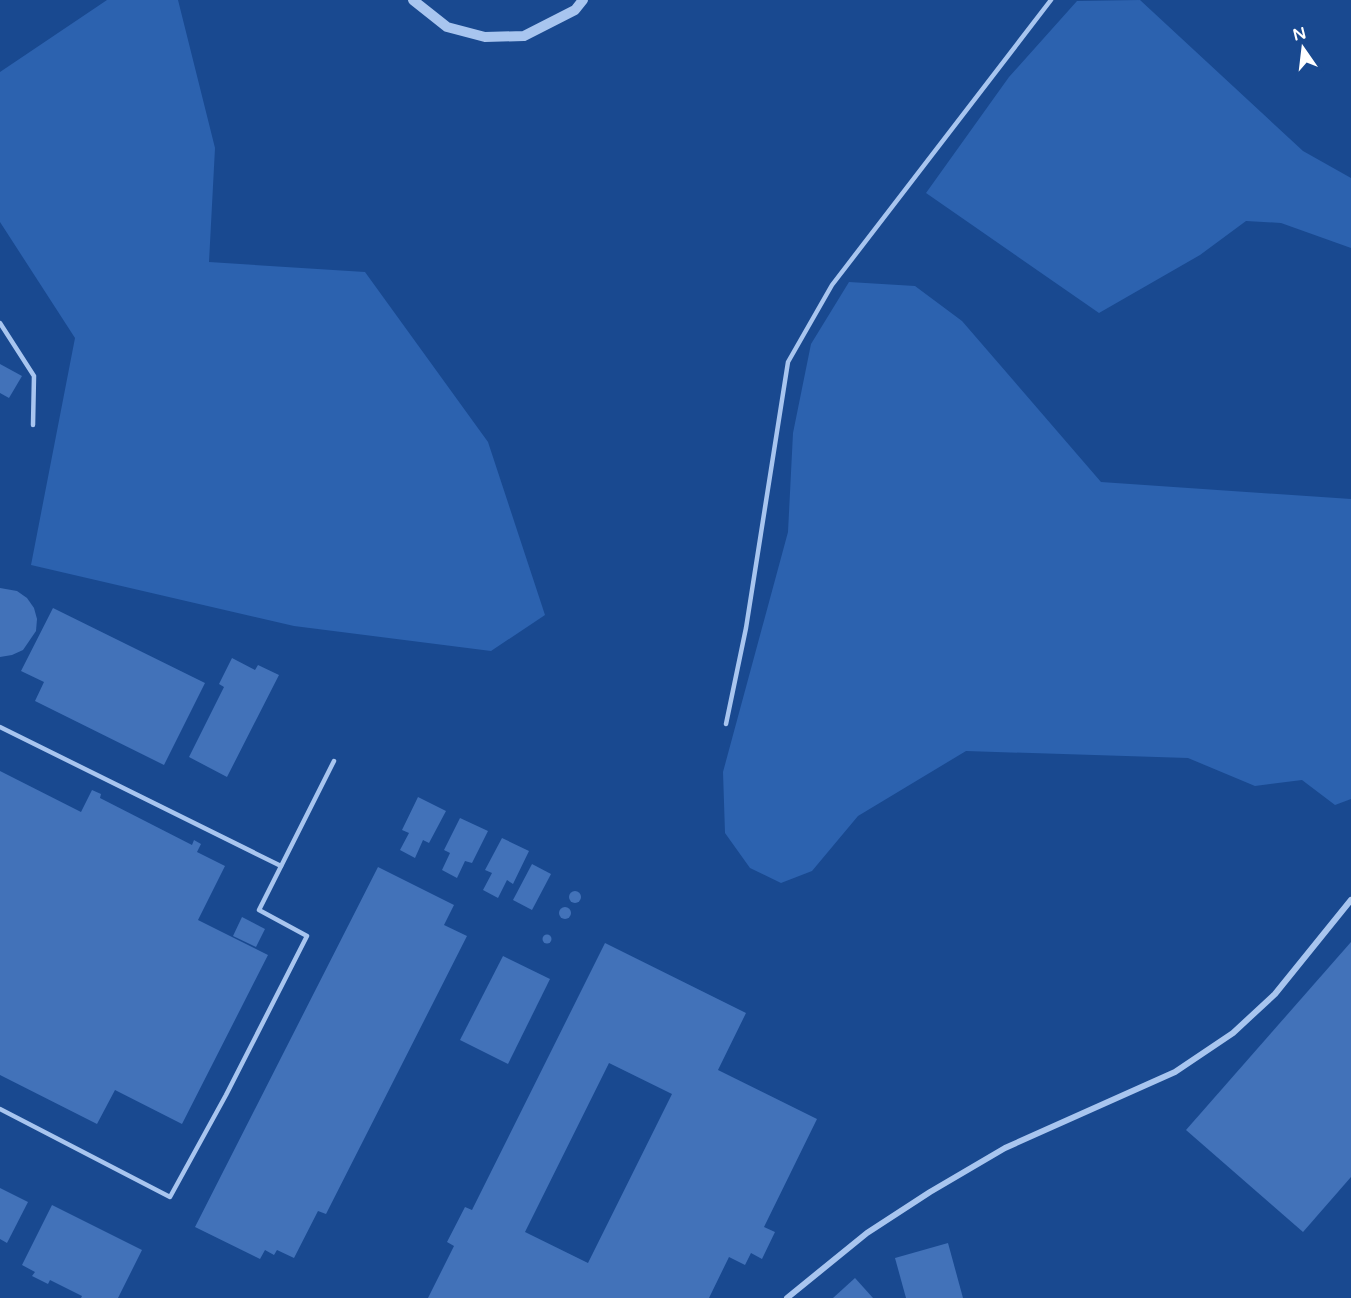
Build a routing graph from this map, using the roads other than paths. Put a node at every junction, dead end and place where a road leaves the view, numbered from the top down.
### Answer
1 (413, 0) edge
2 (583, 0) edge
3 (1052, 0) edge
4 (0, 323) edge
5 (33, 425) dead end
6 (726, 724) dead end
7 (0, 728) edge
8 (334, 761) dead end
9 (281, 866) junction
10 (1351, 900) edge
11 (0, 1110) edge
12 (787, 1298) edge

1 - 2 street
3 - 6 lane
4 - 5 lane
7 - 9 lane
8 - 9 lane
9 - 11 lane
10 - 12 street

